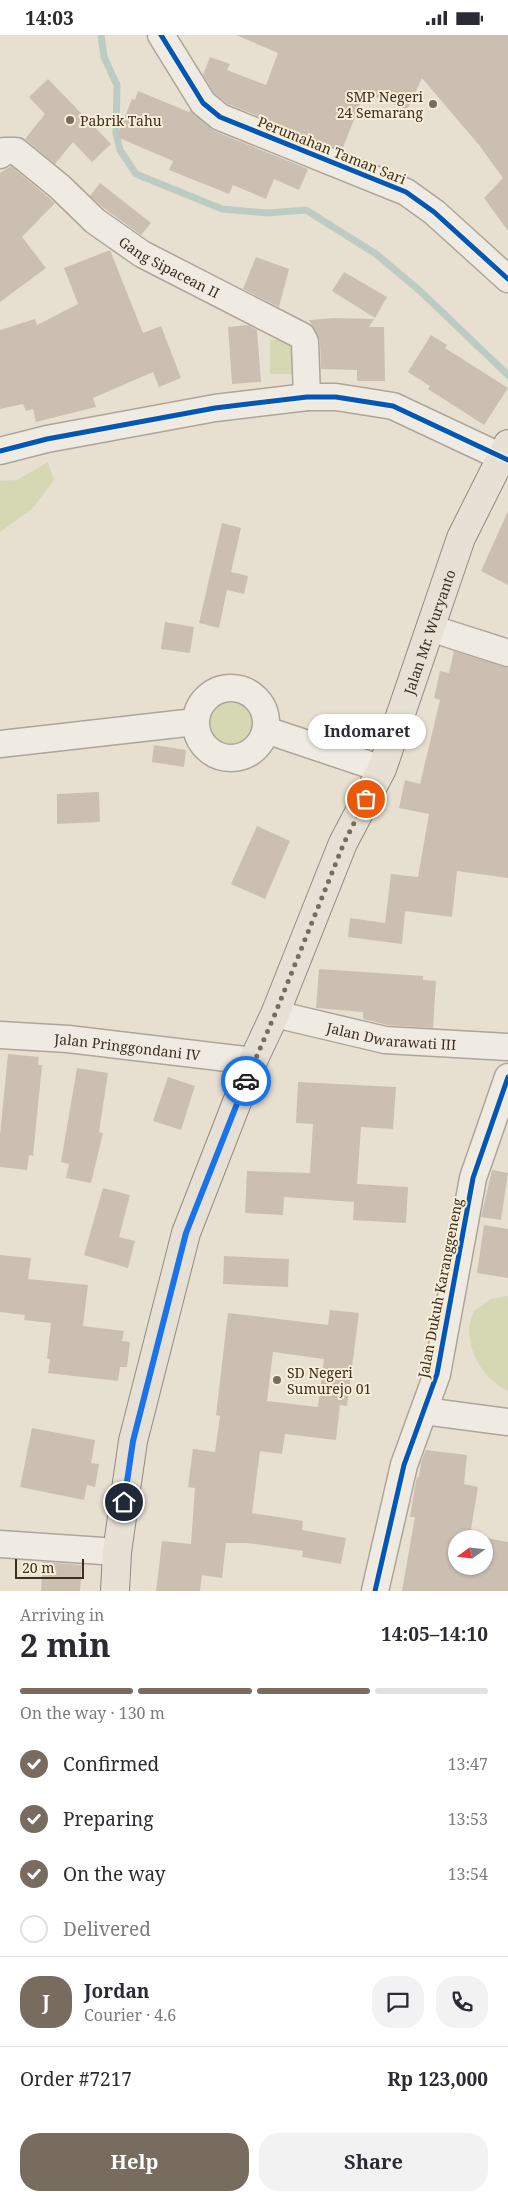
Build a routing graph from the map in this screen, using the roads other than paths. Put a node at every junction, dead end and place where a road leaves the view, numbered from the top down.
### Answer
1 (161, 35) edge
2 (0, 155) edge
3 (508, 279) edge
4 (307, 397) junction
5 (0, 451) edge
6 (506, 453) edge
7 (430, 628) junction
8 (508, 653) edge
9 (195, 721) junction
10 (266, 730) junction
11 (0, 744) edge
12 (382, 769) junction
13 (275, 1014) junction
14 (0, 1035) edge
15 (508, 1047) edge
16 (253, 1061) junction
17 (508, 1077) edge
18 (424, 1411) junction
19 (508, 1422) edge
20 (0, 1544) edge
21 (117, 1552) junction
22 (114, 1591) edge
23 (375, 1591) edge

1 - 3 street, Perumahan Taman Sari
2 - 4 street, Gang Sipacean II
4 - 5 street
4 - 6 street
6 - 7 main road, Jalan Mr. Wuryanto
7 - 8 street
7 - 12 main road, Jalan Mr. Wuryanto
9 - 10 street
9 - 10 street
9 - 11 street
10 - 12 street
12 - 13 main road, Jalan Mr. Wuryanto
13 - 15 street, Jalan Dwarawati III
13 - 16 main road, Jalan Mr. Wuryanto
14 - 16 street, Jalan Pringgondani IV
16 - 21 main road, Jalan Mr. Wuryanto
17 - 18 street, Jalan Dukuh Karanggeneng
18 - 19 street
18 - 23 street, Jalan Dukuh Karanggeneng
20 - 21 street
21 - 22 main road, Jalan Mr. Wuryanto

